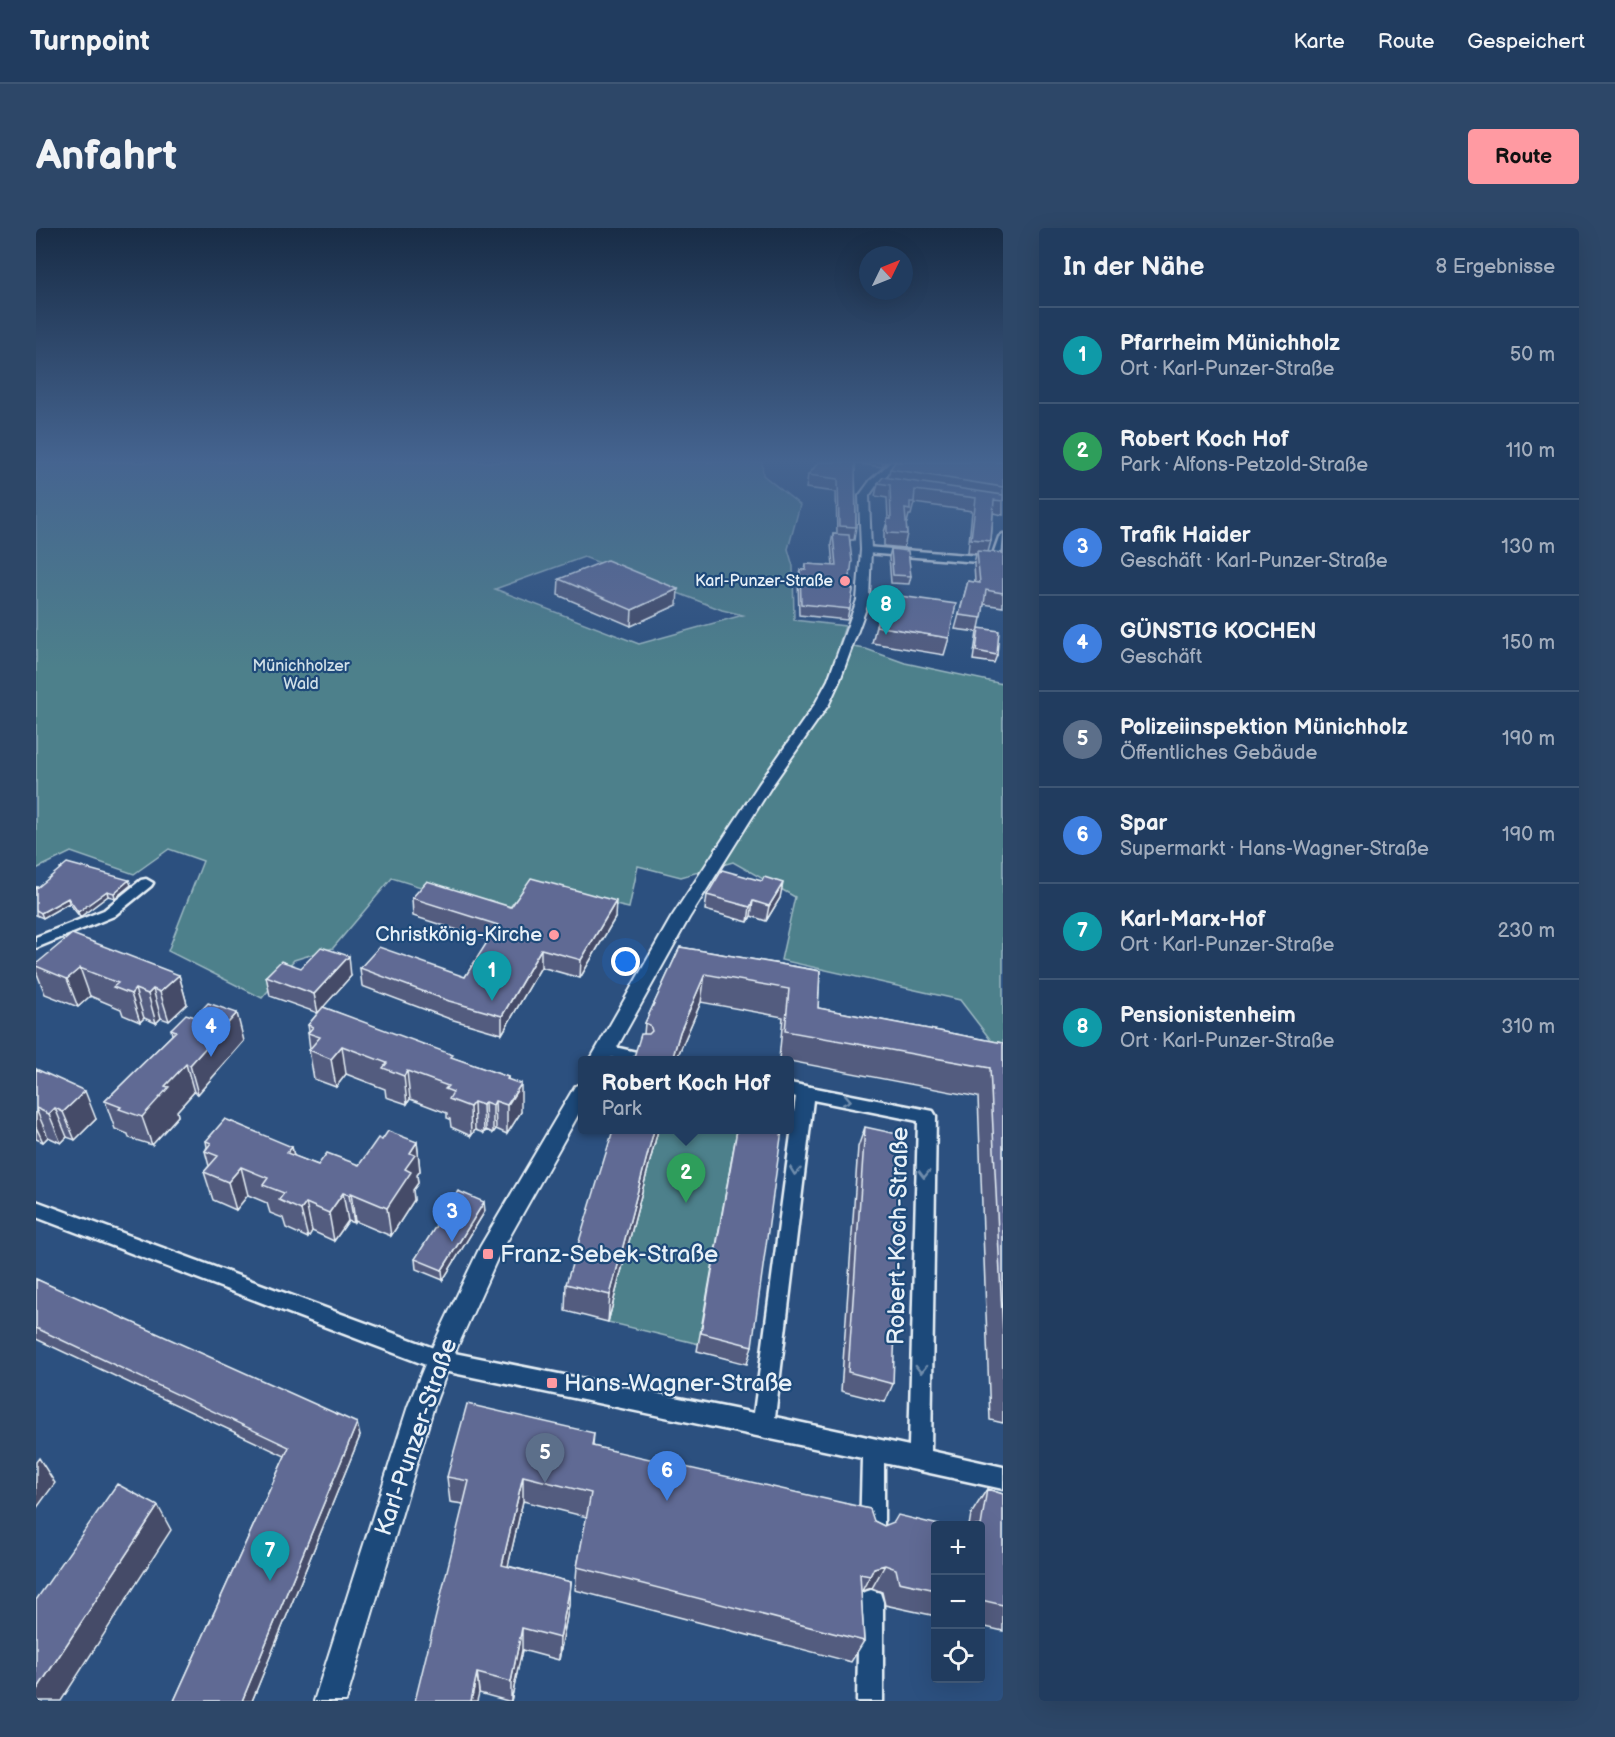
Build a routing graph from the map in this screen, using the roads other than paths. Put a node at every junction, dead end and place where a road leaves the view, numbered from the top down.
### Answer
1 (865, 531) edge
2 (1003, 537) edge
3 (866, 550) junction
4 (1000, 561) edge
5 (146, 883) dead end
6 (36, 943) edge
7 (603, 1056) edge
8 (797, 1090) edge
9 (578, 1098) edge
10 (794, 1120) edge
11 (793, 1134) edge
12 (36, 1209) edge
13 (439, 1360) junction
14 (763, 1425) junction
15 (873, 1450) junction
16 (920, 1460) junction
17 (1003, 1478) edge
18 (872, 1536) edge
19 (871, 1602) edge
20 (330, 1701) edge
21 (870, 1701) edge

1 - 3 street
2 - 4 street
3 - 4 street
3 - 7 street
5 - 6 street
8 -> 10 street
8 -> 16 street, Robert-Koch-Straße
9 - 13 street, Karl-Punzer-Straße
11 -> 14 street
12 - 13 street
13 - 14 street
13 - 20 street, Karl-Punzer-Straße
14 - 15 street
15 - 16 street
15 - 18 street
16 - 17 street
19 - 21 street

